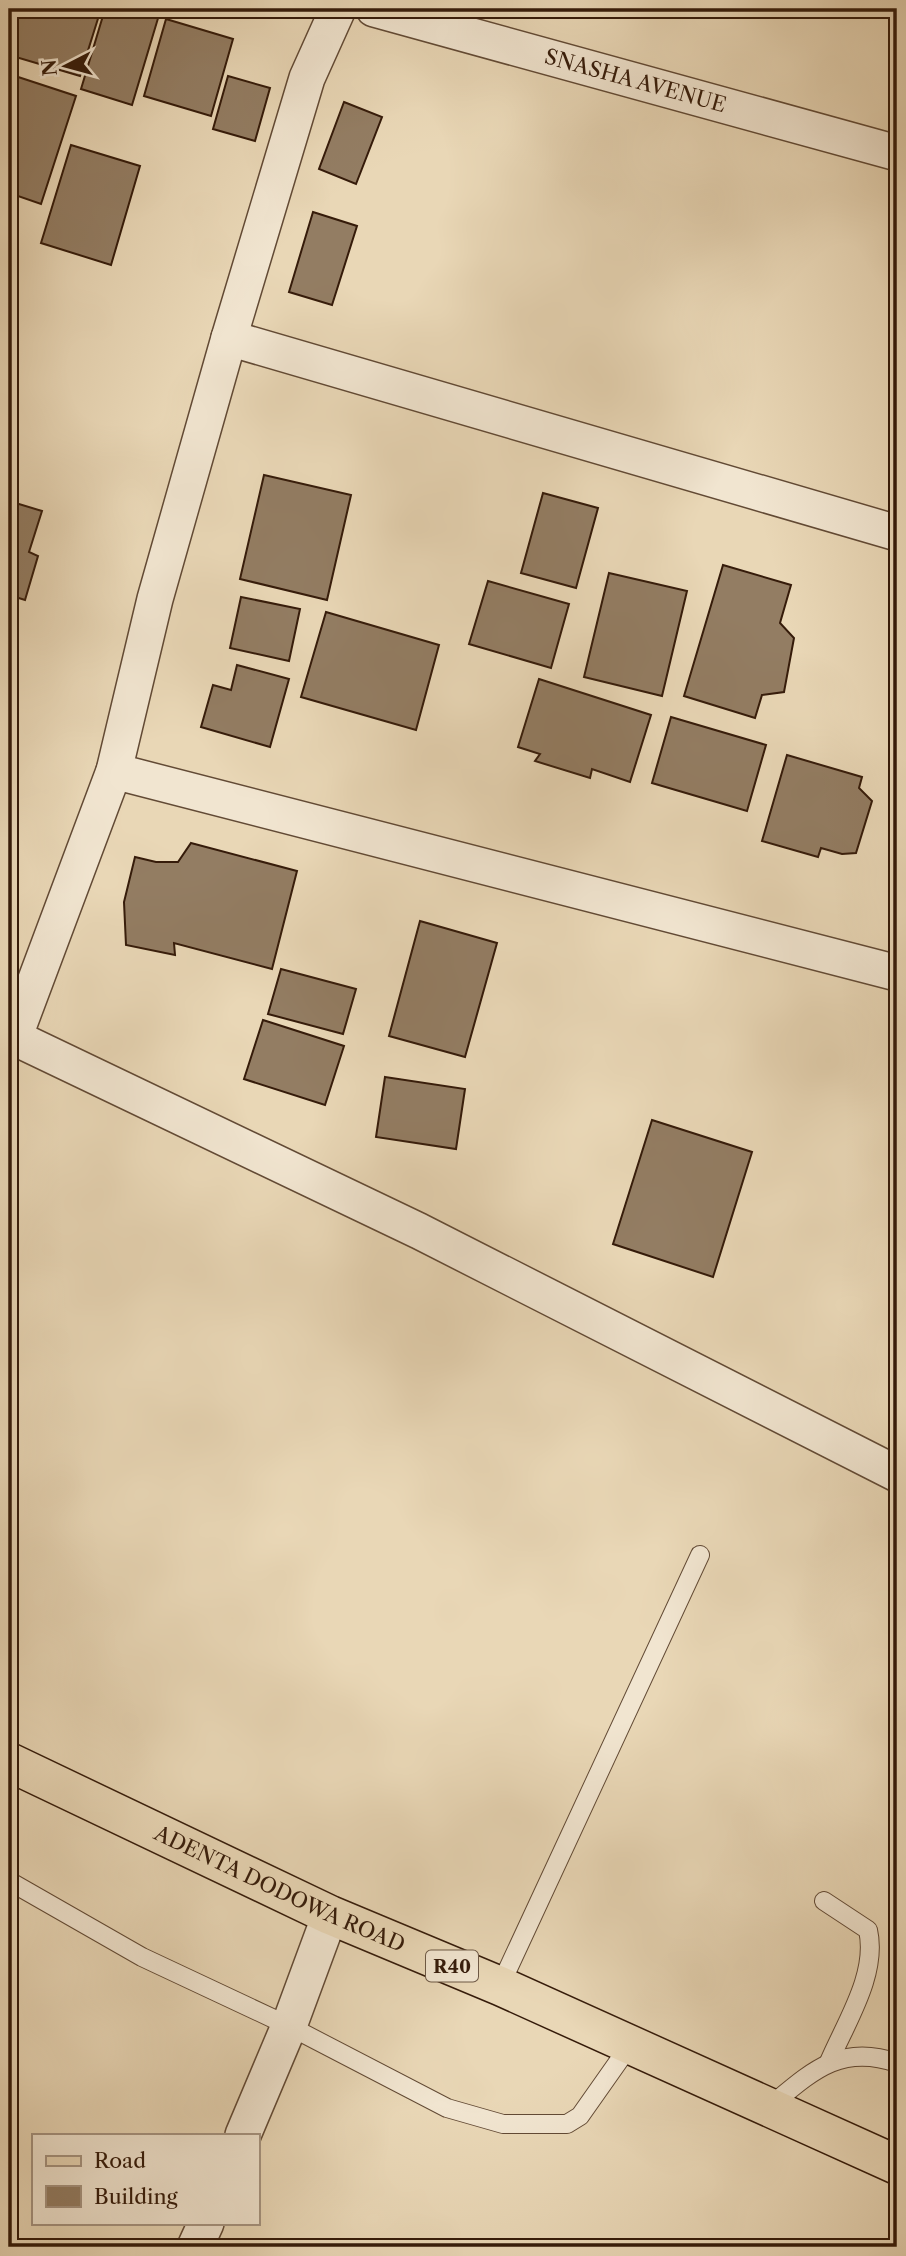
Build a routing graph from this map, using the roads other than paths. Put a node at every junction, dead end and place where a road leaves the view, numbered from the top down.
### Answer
1 (338, 9) edge
2 (374, 9) edge
3 (897, 153) edge
4 (229, 338) junction
5 (897, 533) edge
6 (114, 771) junction
7 (897, 973) edge
8 (12, 1036) edge
9 (897, 1474) edge
10 (700, 1555) dead end
11 (9, 1762) edge
12 (9, 1881) edge
13 (824, 1901) dead end
14 (330, 1914) junction
15 (500, 1986) junction
16 (289, 2026) junction
17 (630, 2045) junction
18 (829, 2062) junction
19 (897, 2063) edge
20 (769, 2107) junction
21 (243, 2134) edge
22 (897, 2165) edge
23 (206, 2224) edge
24 (195, 2247) edge

1 - 4 street
2 - 3 street, SNASHA AVENUE
4 - 5 street
4 - 6 street
6 - 7 street
6 - 8 street
8 - 9 street
10 - 15 lane
11 - 14 main road, ADENTA DODOWA ROAD / R40
12 - 16 lane
13 - 18 lane
14 - 15 main road, ADENTA DODOWA ROAD / R40
14 - 16 street
15 - 17 main road, ADENTA DODOWA ROAD / R40
16 - 17 lane
16 - 21 street
17 - 20 main road, ADENTA DODOWA ROAD / R40
18 - 19 lane
18 - 20 lane
20 - 22 main road, ADENTA DODOWA ROAD / R40
23 - 24 street

